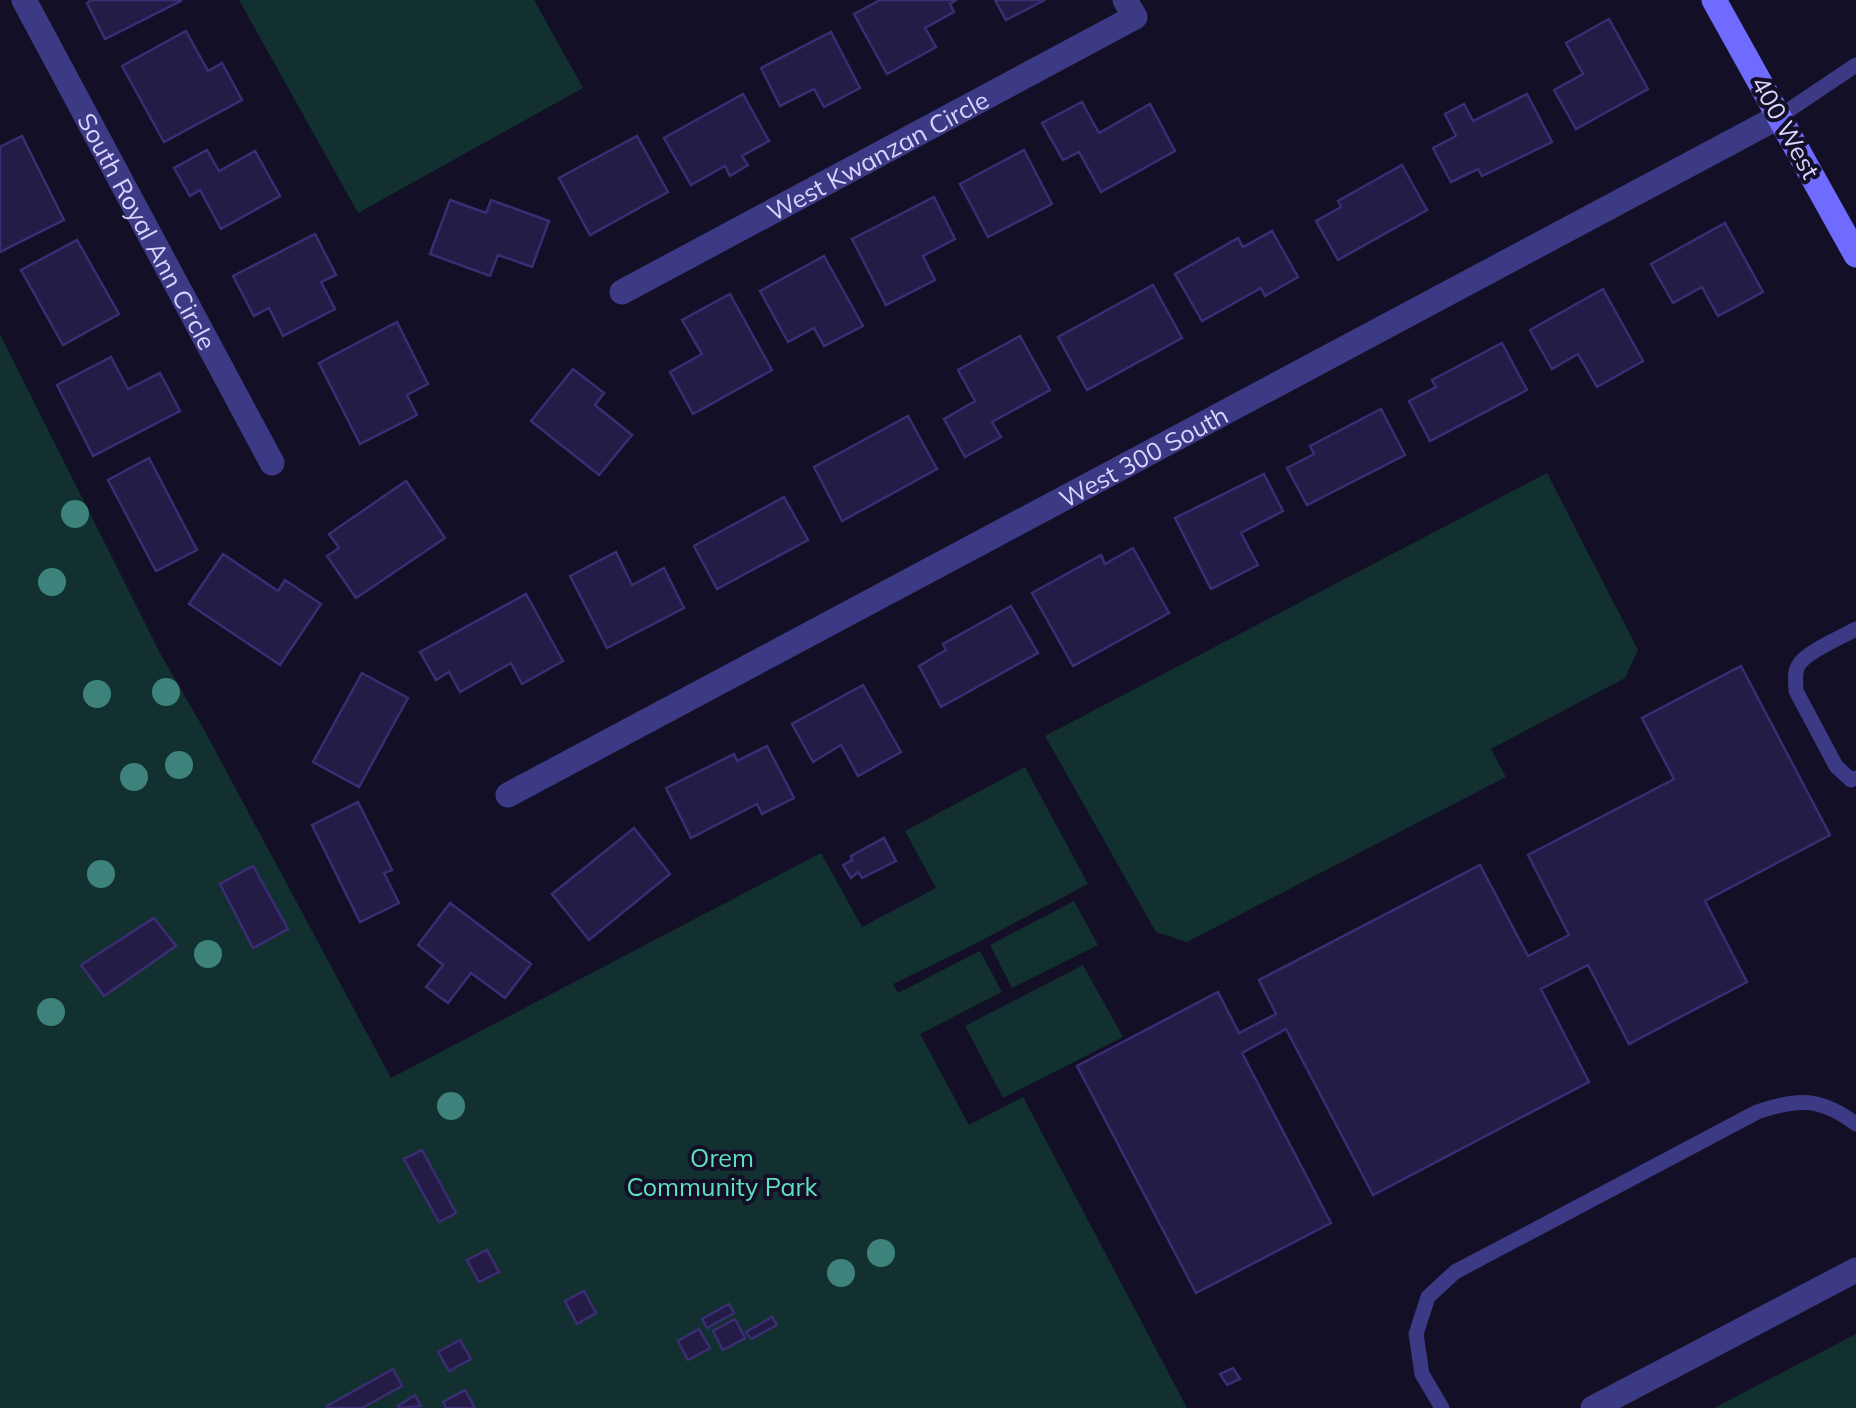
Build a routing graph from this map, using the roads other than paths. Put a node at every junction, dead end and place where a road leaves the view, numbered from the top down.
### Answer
1 (24, 0) edge
2 (1714, 0) edge
3 (1130, 8) edge
4 (1856, 66) edge
5 (1780, 116) junction
6 (1856, 254) edge
7 (622, 292) dead end
8 (272, 463) dead end
9 (1856, 629) edge
10 (1856, 778) edge
11 (508, 795) dead end
12 (1856, 1124) edge
13 (1856, 1270) edge
14 (1442, 1408) edge
15 (1594, 1408) edge

1 - 8 street, South Royal Ann Circle
2 - 5 main road, 400 West
3 - 7 street, West Kwanzan Circle
4 - 5 lane
5 - 6 main road, 400 West
5 - 11 street, West 300 South
9 - 10 lane
12 - 14 lane
13 - 15 street

